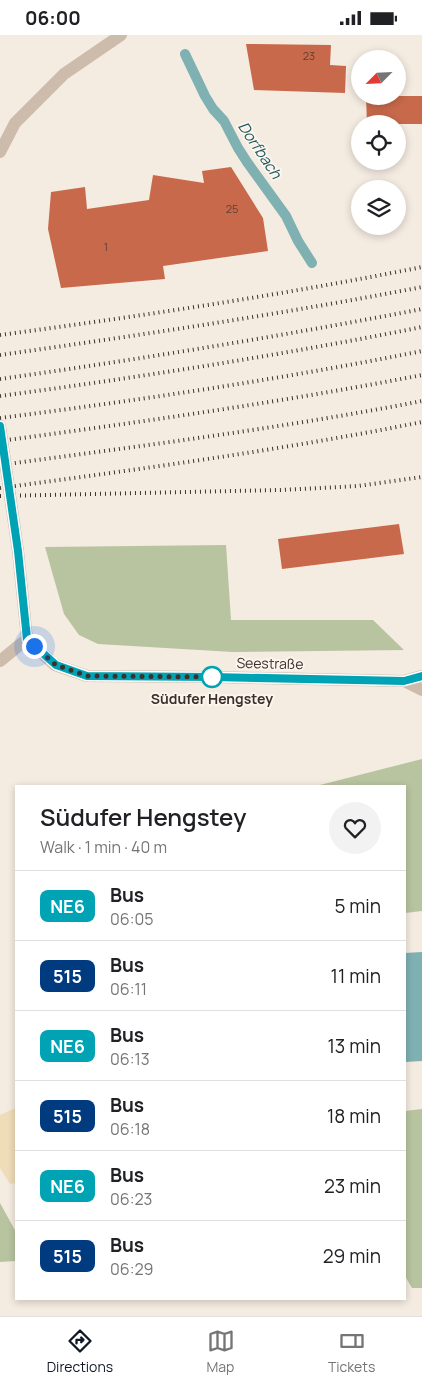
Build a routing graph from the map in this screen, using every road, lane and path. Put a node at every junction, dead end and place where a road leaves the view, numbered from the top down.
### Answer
1 (121, 35) edge
2 (0, 152) edge
3 (0, 426) edge
4 (27, 639) junction
5 (0, 661) edge
6 (422, 676) edge
7 (404, 681) junction
8 (422, 690) edge

1 - 2 street
3 - 4 street, bridge
4 - 5 street
4 - 7 street, Seestraße
6 - 7 street, Seestraße
7 - 8 street, Seestraße

